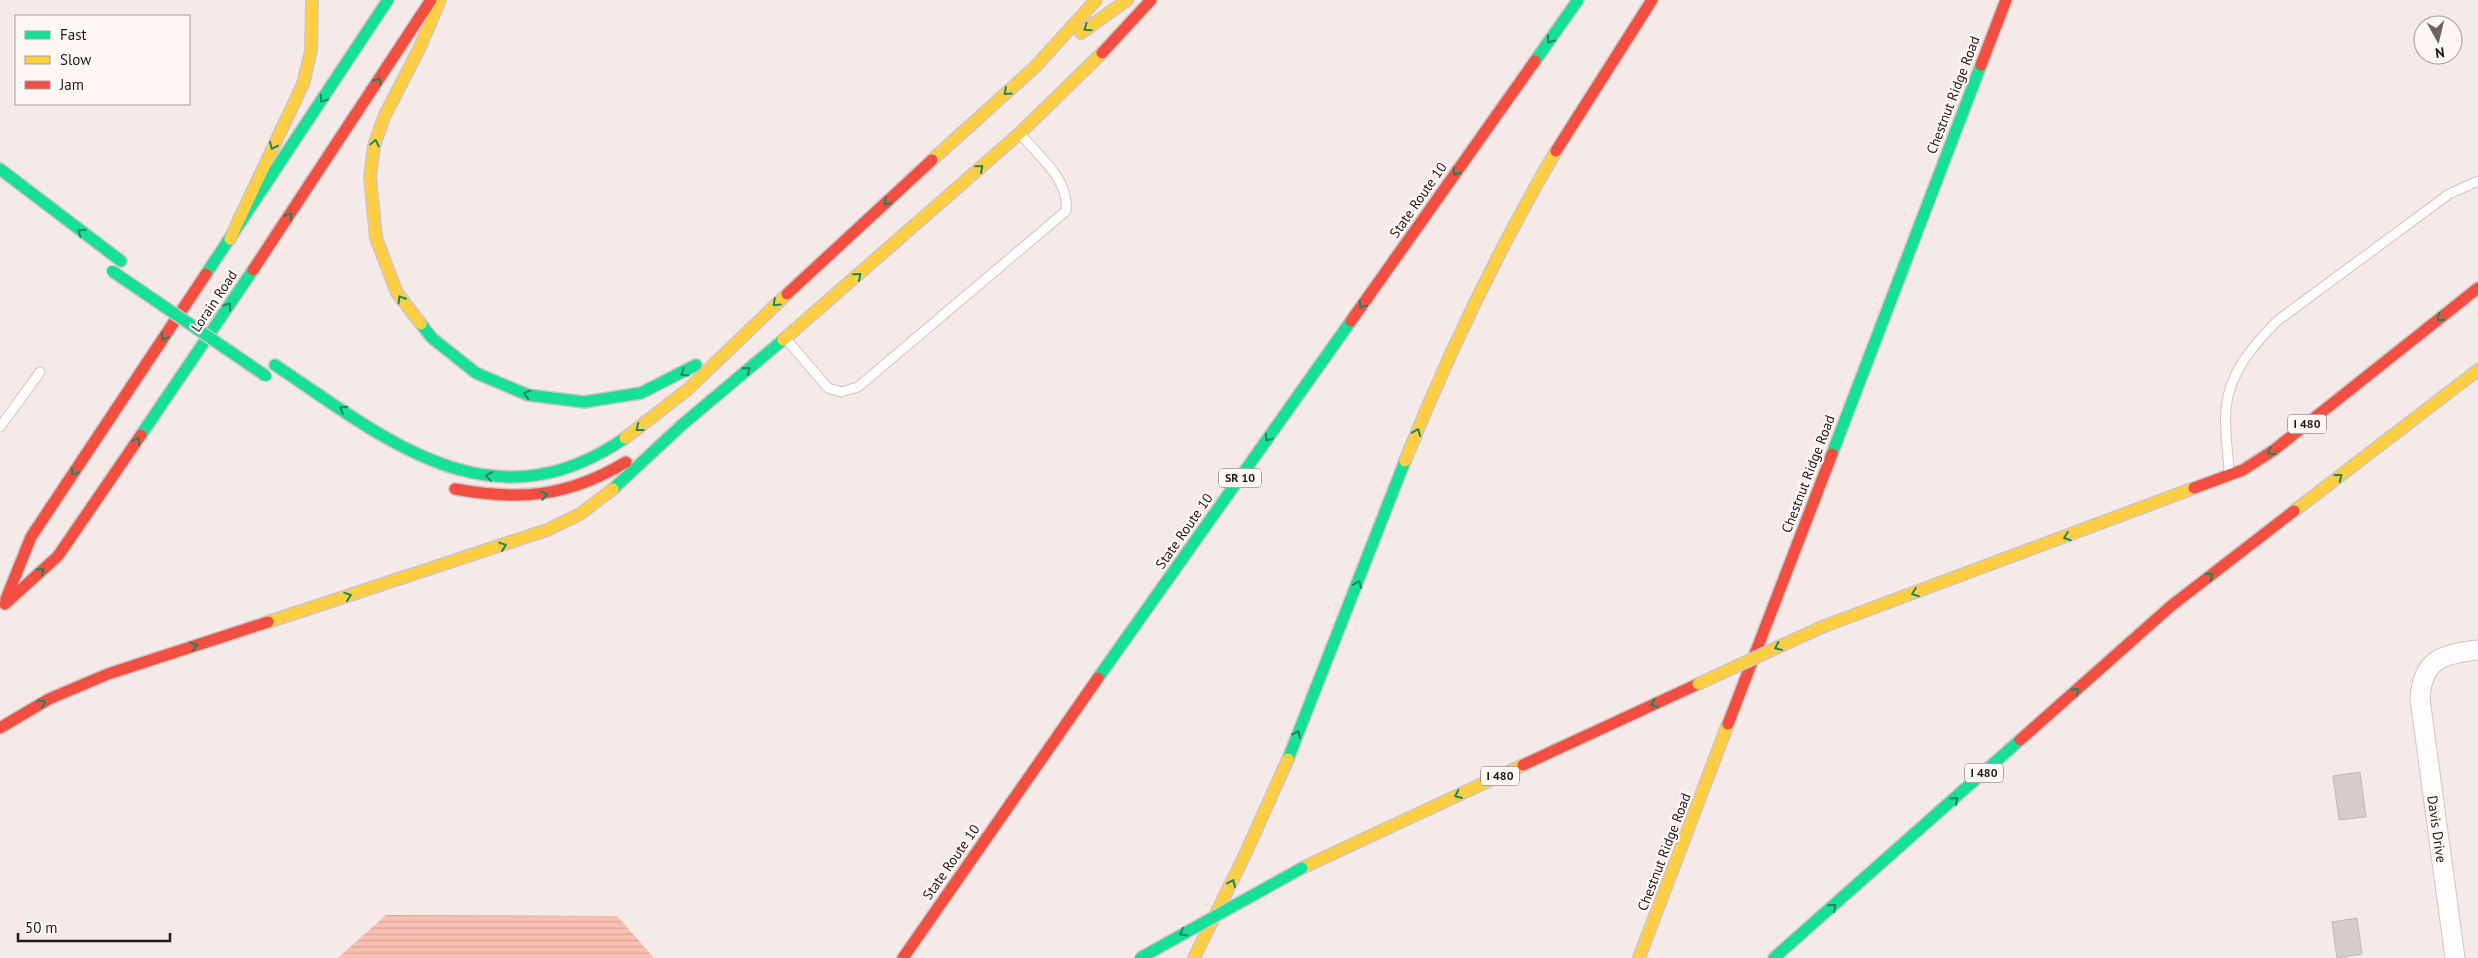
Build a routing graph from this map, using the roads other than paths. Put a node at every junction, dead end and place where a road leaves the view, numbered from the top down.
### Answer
1 (312, 0) edge
2 (388, 0) edge
3 (431, 0) edge
4 (440, 0) edge
5 (1096, 0) edge
6 (1127, 0) edge
7 (1578, 0) edge
8 (1652, 0) edge
9 (2006, 0) edge
10 (1156, 3) edge
11 (1043, 59) junction
12 (1020, 133) junction
13 (0, 169) edge
14 (2478, 181) edge
15 (230, 239) junction
16 (125, 263) dead end
17 (108, 268) dead end
18 (2478, 288) edge
19 (177, 299) dead end
20 (194, 310) dead end
21 (210, 321) dead end
22 (753, 325) junction
23 (226, 332) dead end
24 (786, 337) junction
25 (271, 362) dead end
26 (2478, 370) edge
27 (40, 372) dead end
28 (270, 378) dead end
29 (683, 424) junction
30 (0, 427) edge
31 (2230, 475) junction
32 (445, 486) dead end
33 (2, 605) edge
34 (2478, 650) edge
35 (0, 728) edge
36 (903, 958) edge
37 (1140, 958) edge
38 (1194, 958) edge
39 (1639, 958) edge
40 (1774, 958) edge
41 (2455, 958) edge

1 -> 15 main road
2 -> 15 main road, Lorain Road
33 -> 3 main road, Lorain Road
22 -> 4 main road
5 - 11 main road
6 -> 11 main road
7 -> 36 main road, State Route 10 / SR 10
38 -> 8 main road
9 - 39 main road, Chestnut Ridge Road
10 - 12 main road
11 -> 22 main road
24 -> 12 main road
12 - 24 lane
16 -> 13 main road
14 - 31 lane
15 -> 33 main road, Lorain Road
17 - 28 main road, bridge
18 -> 31 main road, I 480
19 - 20 main road
21 - 23 main road
22 -> 25 main road
29 -> 24 main road
40 -> 26 main road, I 480
27 - 30 lane
32 -> 29 main road
35 -> 29 main road
31 -> 37 main road, I 480, bridge
34 - 41 street, Davis Drive

